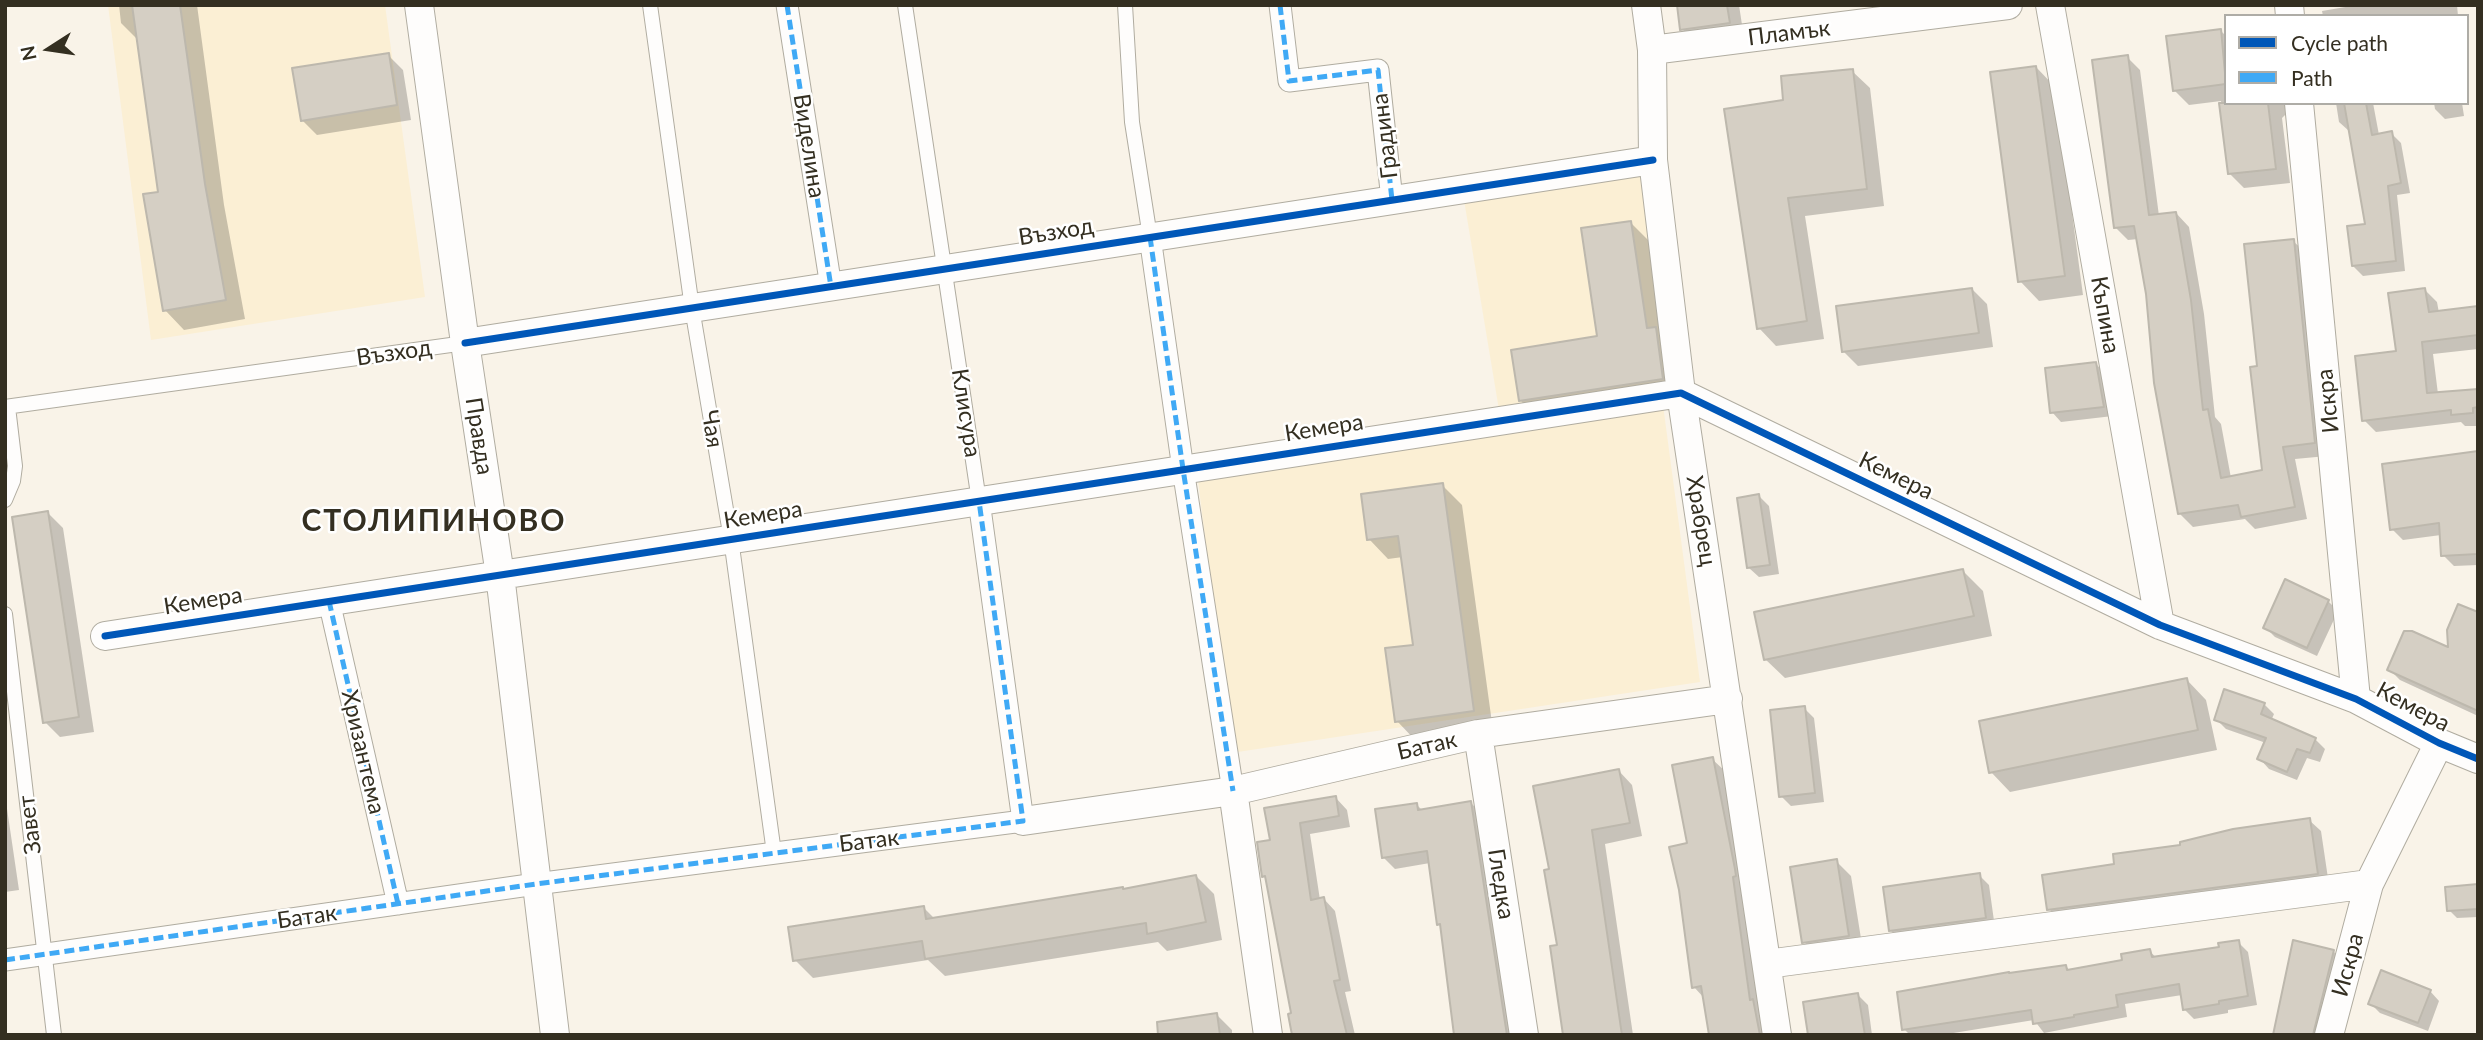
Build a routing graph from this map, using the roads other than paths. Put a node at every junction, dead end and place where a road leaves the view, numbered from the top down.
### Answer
1 (419, 5) edge
2 (650, 5) edge
3 (787, 5) edge
4 (905, 5) edge
5 (1125, 5) edge
6 (1280, 5) edge
7 (1646, 5) edge
8 (2008, 5) edge
9 (2050, 5) edge
10 (1652, 50) junction
11 (2299, 105) edge
12 (1653, 160) junction
13 (1392, 200) junction
14 (1150, 237) junction
15 (944, 269) junction
16 (831, 287) junction
17 (692, 308) junction
18 (465, 343) junction
19 (1681, 393) junction
20 (7, 407) edge
21 (1183, 470) junction
22 (5, 500) edge
23 (979, 501) junction
24 (731, 539) junction
25 (500, 575) junction
26 (329, 601) junction
27 (5, 614) edge
28 (2160, 625) junction
29 (105, 635) dead end
30 (8, 667) edge
31 (1728, 699) junction
32 (2356, 699) junction
33 (1478, 734) junction
34 (2439, 743) junction
35 (2478, 759) edge
36 (1234, 791) junction
37 (1023, 821) junction
38 (774, 853) junction
39 (536, 884) junction
40 (2369, 884) junction
41 (398, 904) junction
42 (44, 955) junction
43 (5, 960) edge
44 (1767, 964) junction
45 (54, 1035) edge
46 (555, 1035) edge
47 (1268, 1035) edge
48 (1524, 1035) edge
49 (1777, 1035) edge
50 (2329, 1035) edge

1 - 18 street, Правда
2 - 17 lane, Чая
3 - 16 street, Виделина
4 - 15 lane, Клисура
5 - 14 lane
6 - 13 street, Градина
7 - 10 street, Храбрец
8 - 10 street, Пламък
9 - 28 street, Къпина
10 - 12 street, Храбрец
11 - 32 street, Искра
12 - 13 street, Възход
12 - 19 street, Храбрец
13 - 14 street, Възход
14 - 15 street, Възход
14 - 21 street
15 - 16 street, Възход
15 - 23 lane, Клисура
16 - 17 street, Възход
17 - 18 street, Възход
17 - 24 lane, Чая
18 - 20 lane, Възход
18 - 25 street, Правда
19 - 21 street, Кемера
19 - 28 street, Кемера
19 - 31 street, Храбрец
20 - 22 lane
21 - 23 street, Кемера
21 - 36 street
23 - 24 street, Кемера
23 - 37 street, Клисура
24 - 25 street, Кемера
24 - 38 lane, Чая
25 - 26 street, Кемера
25 - 39 street, Правда
26 - 29 street, Кемера
26 - 41 street, Хризантема
27 - 30 lane, Завет
28 - 32 street, Кемера
30 - 42 lane, Завет
31 - 33 street, Батак
31 - 44 street, Храбрец
32 - 34 street, Кемера
33 - 36 street, Батак
33 - 48 street, Гледка
34 - 35 street, Кемера
34 - 40 street, Искра
36 - 37 street, Батак
36 - 47 street
37 - 38 street, Батак
38 - 39 street, Батак
39 - 41 street, Батак
39 - 46 street, Правда
40 - 44 street
40 - 50 street, Искра
41 - 42 street, Батак
42 - 43 street, Батак
42 - 45 lane, Завет
44 - 49 street, Храбрец

